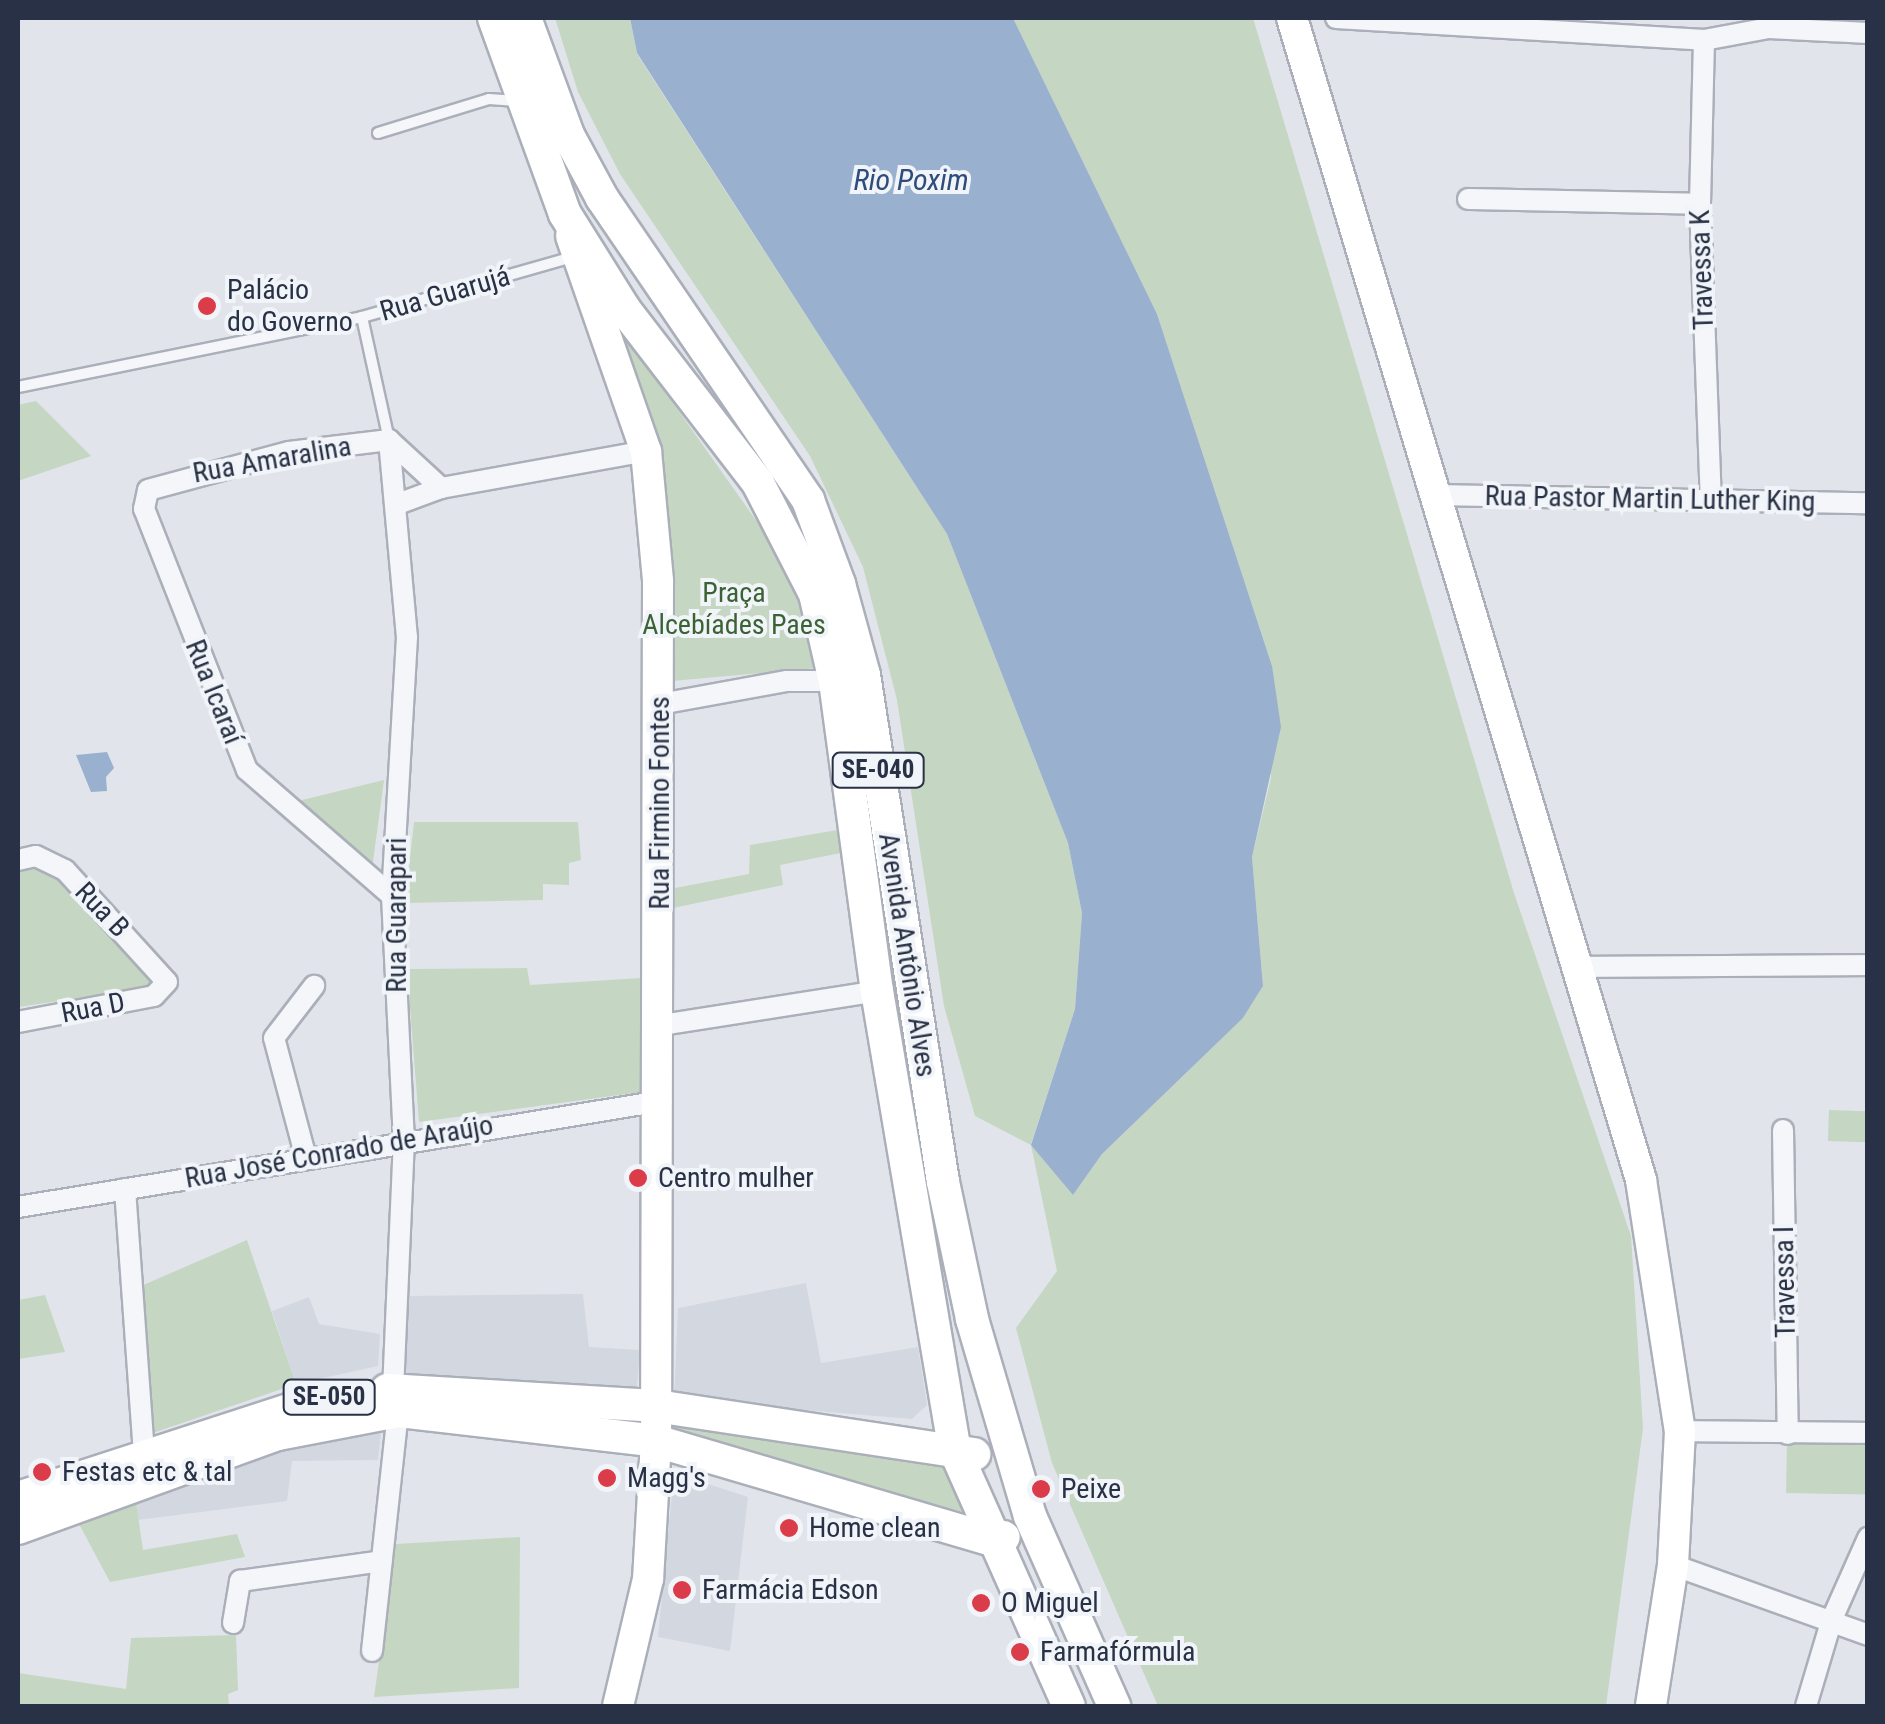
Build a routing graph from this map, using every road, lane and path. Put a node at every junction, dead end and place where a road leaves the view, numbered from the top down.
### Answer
1 (494, 18) edge
2 (525, 18) edge
3 (1292, 18) edge
4 (1336, 18) edge
5 (1519, 22) edge
6 (1770, 22) edge
7 (1868, 33) edge
8 (1704, 40) junction
9 (520, 101) junction
10 (378, 133) dead end
11 (1468, 200) dead end
12 (1700, 204) junction
13 (565, 214) junction
14 (577, 256) junction
15 (362, 318) junction
16 (18, 387) edge
17 (389, 440) junction
18 (646, 450) junction
19 (441, 488) junction
20 (148, 490) joint
21 (1433, 494) junction
22 (1711, 500) junction
23 (1868, 503) edge
24 (398, 504) junction
25 (834, 681) junction
26 (660, 704) junction
27 (18, 860) edge
28 (392, 896) junction
29 (1868, 965) edge
30 (1577, 968) junction
31 (314, 986) dead end
32 (166, 990) joint
33 (877, 990) junction
34 (18, 1022) edge
35 (661, 1025) junction
36 (661, 1100) junction
37 (1783, 1130) dead end
38 (404, 1139) junction
39 (306, 1158) junction
40 (125, 1188) junction
41 (18, 1207) edge
42 (395, 1400) junction
43 (656, 1406) junction
44 (1680, 1431) junction
45 (1868, 1432) edge
46 (1788, 1434) junction
47 (656, 1440) junction
48 (954, 1448) junction
49 (144, 1456) junction
50 (1014, 1472) junction
51 (19, 1504) edge
52 (1030, 1516) junction
53 (1868, 1538) edge
54 (992, 1540) junction
55 (382, 1561) junction
56 (1673, 1564) junction
57 (1832, 1620) junction
58 (233, 1623) dead end
59 (1868, 1635) edge
60 (372, 1651) dead end
61 (618, 1706) edge
62 (1069, 1706) edge
63 (1114, 1706) edge
64 (1650, 1706) edge
65 (1806, 1706) edge

1 - 9 main road, SE-040
2 - 50 main road, Avenida Antônio Alves / SE-040
3 - 21 street
4 - 5 street
5 - 8 street
6 - 7 street
6 - 8 street
8 - 12 street, Travessa K
9 - 10 lane
9 - 13 main road, SE-040
11 - 12 street
12 - 22 street, Travessa K
13 - 14 street, Rua Firmino Fontes
13 - 25 main road, Avenida Antônio Alves / SE-040
14 - 15 lane, Rua Guarujá
14 - 18 street, Rua Firmino Fontes
15 - 16 lane, Rua Guarujá
15 - 17 lane
17 - 19 street, Rua Amaralina
17 - 20 street, Rua Amaralina
17 - 24 street, Rua Guarapari
18 - 19 street
18 - 26 street, Rua Firmino Fontes
19 - 24 street
20 - 28 street, Rua Icaraí
21 - 22 street, Rua Pastor Martin Luther King
21 - 30 street
22 - 23 street, Rua Pastor Martin Luther King
24 - 28 street, Rua Guarapari
25 - 26 street
25 - 33 main road, Avenida Antônio Alves / SE-040
26 - 35 street, Rua Firmino Fontes
27 - 32 street, Rua B
28 - 38 street, Rua Guarapari
29 - 30 street
30 - 44 street
31 - 39 street
32 - 34 street, Rua D
33 - 35 street
33 - 48 main road, Avenida Antônio Alves / SE-040
35 - 36 street, Rua Firmino Fontes
36 - 38 street, Rua José Conrado de Araújo
36 - 43 street, Rua Firmino Fontes
37 - 46 street, Travessa I
38 - 39 street, Rua José Conrado de Araújo
38 - 42 street, Rua Guarapari
39 - 40 street, Rua José Conrado de Araújo
40 - 41 street, Rua José Conrado de Araújo
40 - 49 street
42 - 43 main road, SE-050
42 - 47 main road
42 - 49 main road, SE-050
42 - 51 main road
42 - 55 street, Rua Guarapari
43 - 47 street, Rua Firmino Fontes
43 - 48 main road
44 - 46 street
44 - 56 street
45 - 46 street
47 - 54 main road
47 - 61 street, Rua Firmino Fontes
48 - 50 main road
48 - 54 main road, Avenida Antônio Alves / SE-040
49 - 51 main road, SE-050
50 - 52 main road, Avenida Antônio Alves / SE-040
52 - 54 main road
52 - 63 main road, Avenida Antônio Alves / SE-040
53 - 57 street
54 - 62 main road, Avenida Antônio Alves / SE-040
55 - 58 street
55 - 60 street, Rua Guarapari
56 - 57 street
56 - 64 street
57 - 59 street
57 - 65 street

